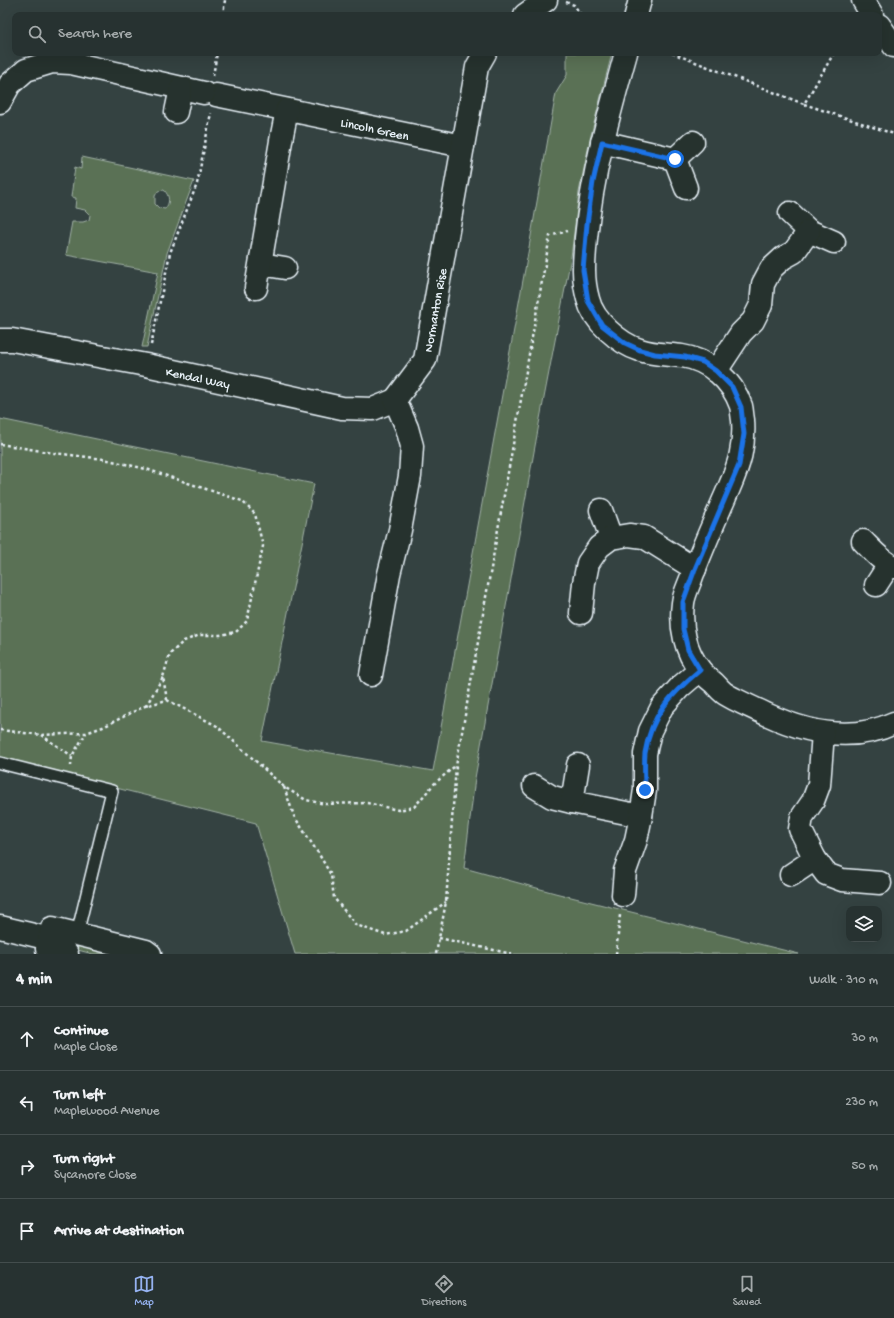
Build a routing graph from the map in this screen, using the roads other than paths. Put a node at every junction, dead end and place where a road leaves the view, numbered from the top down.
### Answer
1 (546, 0) edge
2 (640, 0) edge
3 (863, 0) edge
4 (529, 12) edge
5 (637, 12) edge
6 (870, 12) edge
7 (882, 29) edge
8 (894, 46) edge
9 (483, 56) edge
10 (625, 56) edge
11 (181, 88) junction
12 (0, 102) edge
13 (287, 110) junction
14 (176, 112) dead end
15 (602, 142) junction
16 (694, 142) dead end
17 (463, 146) junction
18 (675, 159) junction
19 (686, 188) dead end
20 (790, 213) dead end
21 (809, 231) junction
22 (834, 242) dead end
23 (261, 264) junction
24 (285, 268) dead end
25 (256, 288) dead end
26 (0, 340) edge
27 (716, 371) junction
28 (395, 400) junction
29 (601, 510) dead end
30 (611, 538) junction
31 (863, 541) dead end
32 (892, 566) edge
33 (695, 569) junction
34 (876, 585) dead end
35 (581, 613) dead end
36 (700, 670) junction
37 (371, 674) dead end
38 (894, 723) edge
39 (824, 733) junction
40 (0, 763) edge
41 (578, 766) dead end
42 (534, 786) dead end
43 (572, 802) junction
44 (642, 816) junction
45 (815, 859) junction
46 (791, 875) dead end
47 (880, 883) dead end
48 (623, 895) road end
49 (0, 927) edge
50 (77, 934) junction
51 (50, 939) junction
52 (67, 954) edge
53 (150, 954) edge

1 - 4 street
2 - 5 street
3 - 6 street
7 - 8 street
9 - 17 street, Normanton Rise
10 - 15 street
11 - 12 street, Lincoln Green
11 - 13 street, Lincoln Green
11 - 14 street
13 - 17 street, Lincoln Green
13 - 23 street
15 - 18 street
15 - 27 street
16 - 18 street
17 - 28 street, Normanton Rise
18 - 19 street
20 - 21 street
21 - 22 street
21 - 27 street
23 - 24 street
23 - 25 street
26 - 28 street, Kendal Way
27 - 33 street
28 - 37 street
29 - 30 street
30 - 33 street
30 - 35 street
31 - 32 street
32 - 34 street
33 - 36 street
36 - 39 street
36 - 44 street
38 - 39 street
39 - 45 street
40 - 50 lane
41 - 43 street
42 - 43 street
43 - 44 street
44 - 48 street
45 - 46 street
45 - 47 street
49 - 51 street
50 - 51 street
50 - 53 street
51 - 52 street

